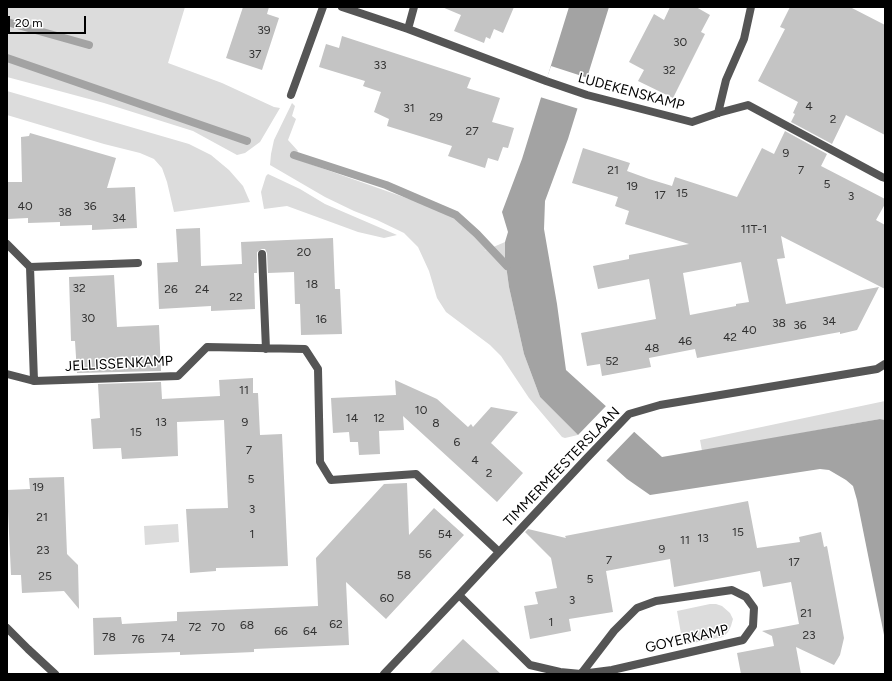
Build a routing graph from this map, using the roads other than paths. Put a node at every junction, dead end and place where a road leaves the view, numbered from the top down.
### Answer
1 (323, 7) edge
2 (342, 7) edge
3 (414, 7) edge
4 (751, 7) edge
5 (408, 28) junction
6 (291, 95) dead end
7 (718, 113) junction
8 (885, 178) edge
9 (7, 244) edge
10 (262, 254) dead end
11 (138, 263) dead end
12 (30, 267) junction
13 (266, 349) junction
14 (885, 364) edge
15 (7, 374) edge
16 (34, 381) junction
17 (499, 552) junction
18 (459, 595) junction
19 (7, 628) edge
20 (55, 674) edge
21 (384, 674) edge
22 (581, 674) edge

1 - 6 street
2 - 5 street, LUDEKENSKAMP
3 - 5 street
4 - 7 street
5 - 7 street, LUDEKENSKAMP
7 - 8 street, LUDEKENSKAMP
9 - 12 street
10 - 13 street
11 - 12 street
12 - 16 street
13 - 16 street, JELLISSENKAMP
13 - 17 street, JELLISSENKAMP
14 - 17 street, TIMMERMEESTERSLAAN
15 - 16 street, JELLISSENKAMP
17 - 18 street, TIMMERMEESTERSLAAN
18 - 21 street, TIMMERMEESTERSLAAN
18 - 22 street, GOYERKAMP
19 - 20 street
22 - 22 street, GOYERKAMP

